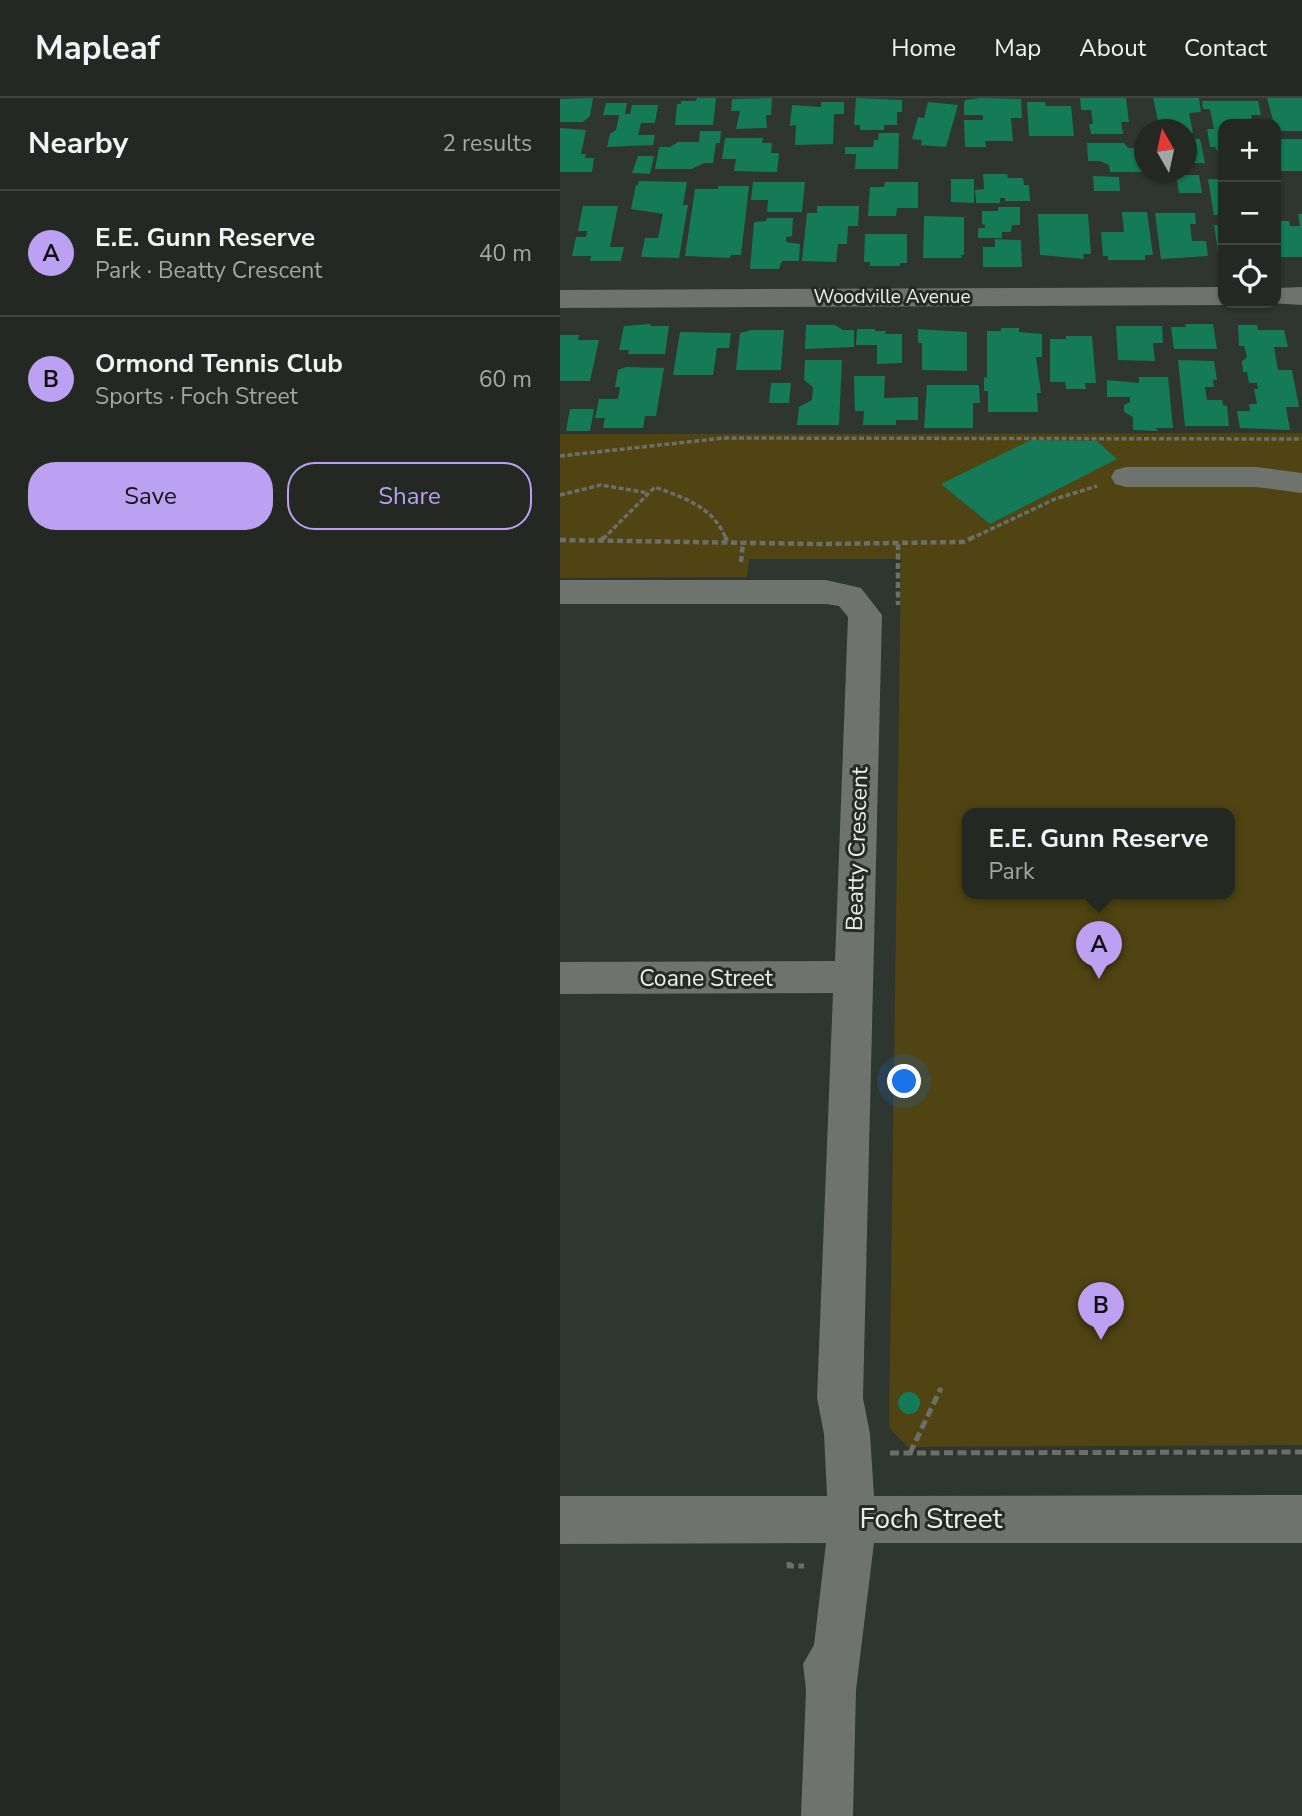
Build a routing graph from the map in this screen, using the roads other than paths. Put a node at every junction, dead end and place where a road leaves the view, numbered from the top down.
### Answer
1 (1218, 296) edge
2 (1281, 296) edge
3 (1302, 296) edge
4 (560, 299) edge
5 (1126, 477) road end
6 (1302, 483) edge
7 (560, 592) edge
8 (853, 977) junction
9 (560, 978) edge
10 (836, 1519) junction
11 (1302, 1519) edge
12 (560, 1520) edge
13 (827, 1816) edge

1 - 4 street, Woodville Avenue
2 - 3 street
5 - 6 street
7 - 8 street, Beatty Crescent
8 - 9 street, Coane Street
8 - 10 street, Beatty Crescent
10 - 11 street, Foch Street
10 - 12 street, Foch Street
10 - 13 street, Beatty Crescent

